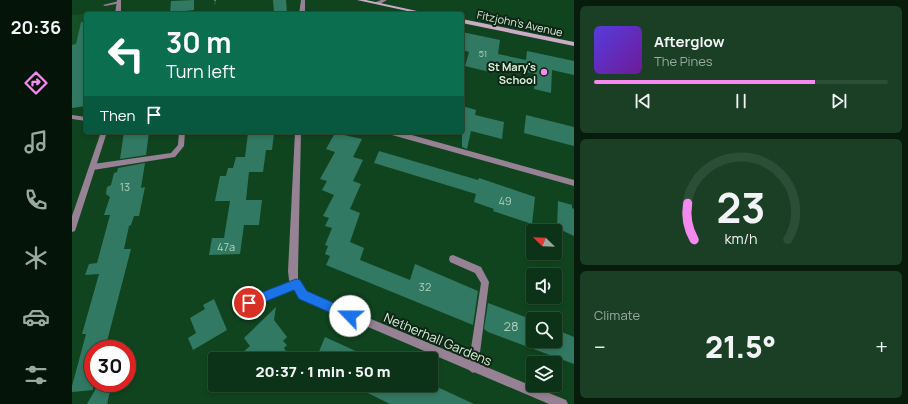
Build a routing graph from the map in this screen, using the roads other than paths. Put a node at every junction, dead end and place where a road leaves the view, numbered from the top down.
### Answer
1 (303, 0) edge
2 (359, 0) edge
3 (385, 0) edge
4 (119, 1) edge
5 (378, 3) junction
6 (105, 5) dead end
7 (118, 12) edge
8 (302, 12) edge
9 (419, 12) edge
10 (464, 21) edge
11 (574, 44) edge
12 (72, 117) edge
13 (84, 119) edge
14 (103, 134) edge
15 (182, 134) edge
16 (298, 134) edge
17 (399, 134) edge
18 (93, 167) junction
19 (574, 183) edge
20 (72, 228) edge
21 (454, 259) dead end
22 (296, 284) junction
23 (249, 303) dead end
24 (474, 368) junction
25 (562, 404) edge

1 - 8 street
2 - 5 main road
3 - 5 street
4 - 6 lane
4 - 7 street
5 - 9 main road
10 - 11 main road, Fitzjohn's Avenue
12 - 13 street
14 - 18 street
15 - 18 lane
16 - 22 street
17 - 19 street
18 - 20 street
21 - 24 lane
22 - 23 lane
22 - 24 street, Netherhall Gardens
24 - 25 street, Netherhall Gardens

